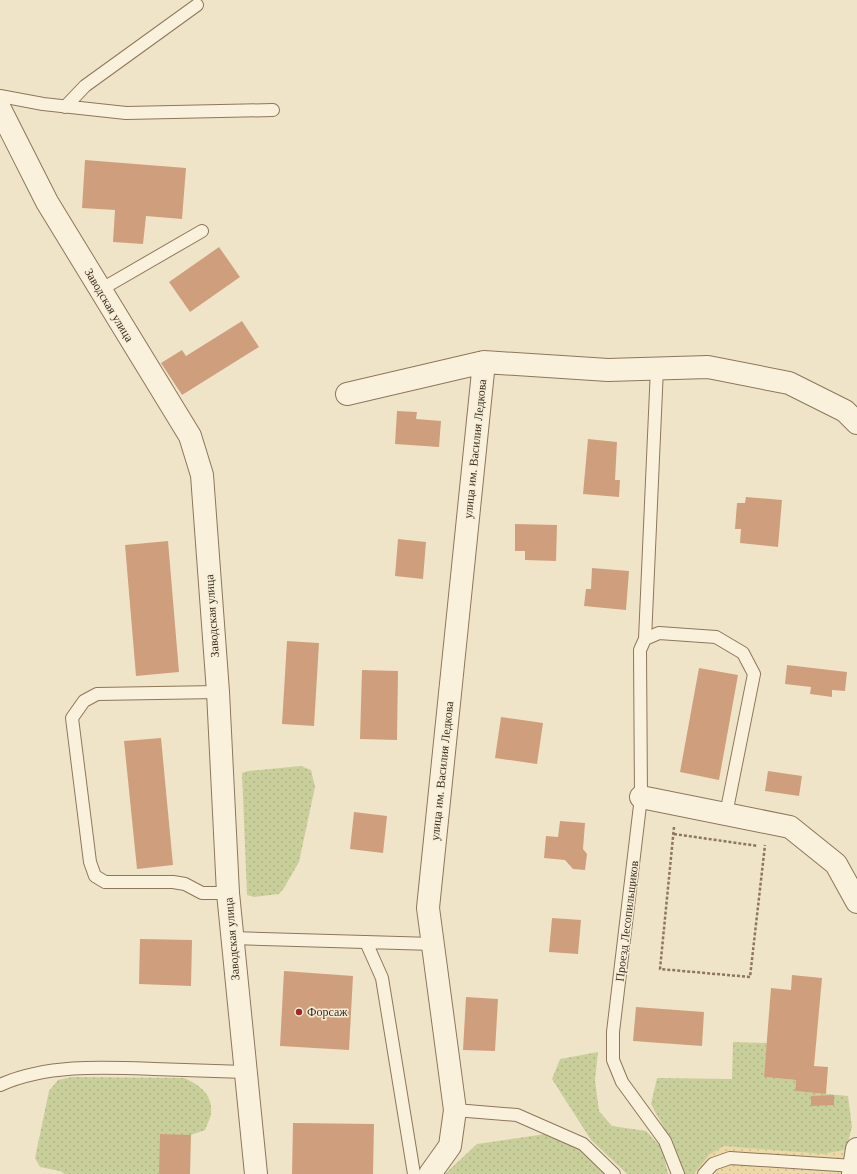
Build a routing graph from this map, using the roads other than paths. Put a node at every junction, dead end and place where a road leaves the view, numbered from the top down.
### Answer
1 (197, 4) dead end
2 (0, 96) edge
3 (65, 107) junction
4 (0, 109) edge
5 (273, 110) dead end
6 (202, 231) dead end
7 (100, 290) junction
8 (484, 362) junction
9 (657, 368) junction
10 (347, 394) dead end
11 (857, 423) edge
12 (645, 639) junction
13 (218, 692) junction
14 (642, 797) junction
15 (726, 814) junction
16 (850, 876) edge
17 (228, 893) junction
18 (857, 902) edge
19 (232, 938) junction
20 (366, 942) junction
21 (433, 944) junction
22 (245, 1072) junction
23 (0, 1086) edge
24 (455, 1110) junction
25 (855, 1163) edge
26 (256, 1174) edge
27 (414, 1174) edge
28 (430, 1174) edge
29 (614, 1174) edge
30 (678, 1174) edge
31 (704, 1174) edge

1 - 3 lane
2 - 3 lane
3 - 5 lane
4 - 7 street, Заводская улица
6 - 7 lane
7 - 13 street, Заводская улица
8 - 9 street
8 - 10 street
8 - 21 street, улица им. Василия Ледкова
9 - 11 street
9 - 12 lane
12 - 14 lane, Проезд Лесопильщиков
12 - 15 lane
13 - 17 street, Заводская улица
13 - 17 lane
14 - 15 street
14 - 30 lane, Проезд Лесопильщиков
15 - 16 street
16 - 18 street
17 - 19 street, Заводская улица
19 - 20 lane
19 - 22 street, Заводская улица
20 - 21 lane
20 - 27 lane
21 - 24 street, улица им. Василия Ледкова
22 - 23 lane
22 - 26 street, Заводская улица
24 - 28 street, улица им. Василия Ледкова
24 - 29 lane
25 - 31 lane

